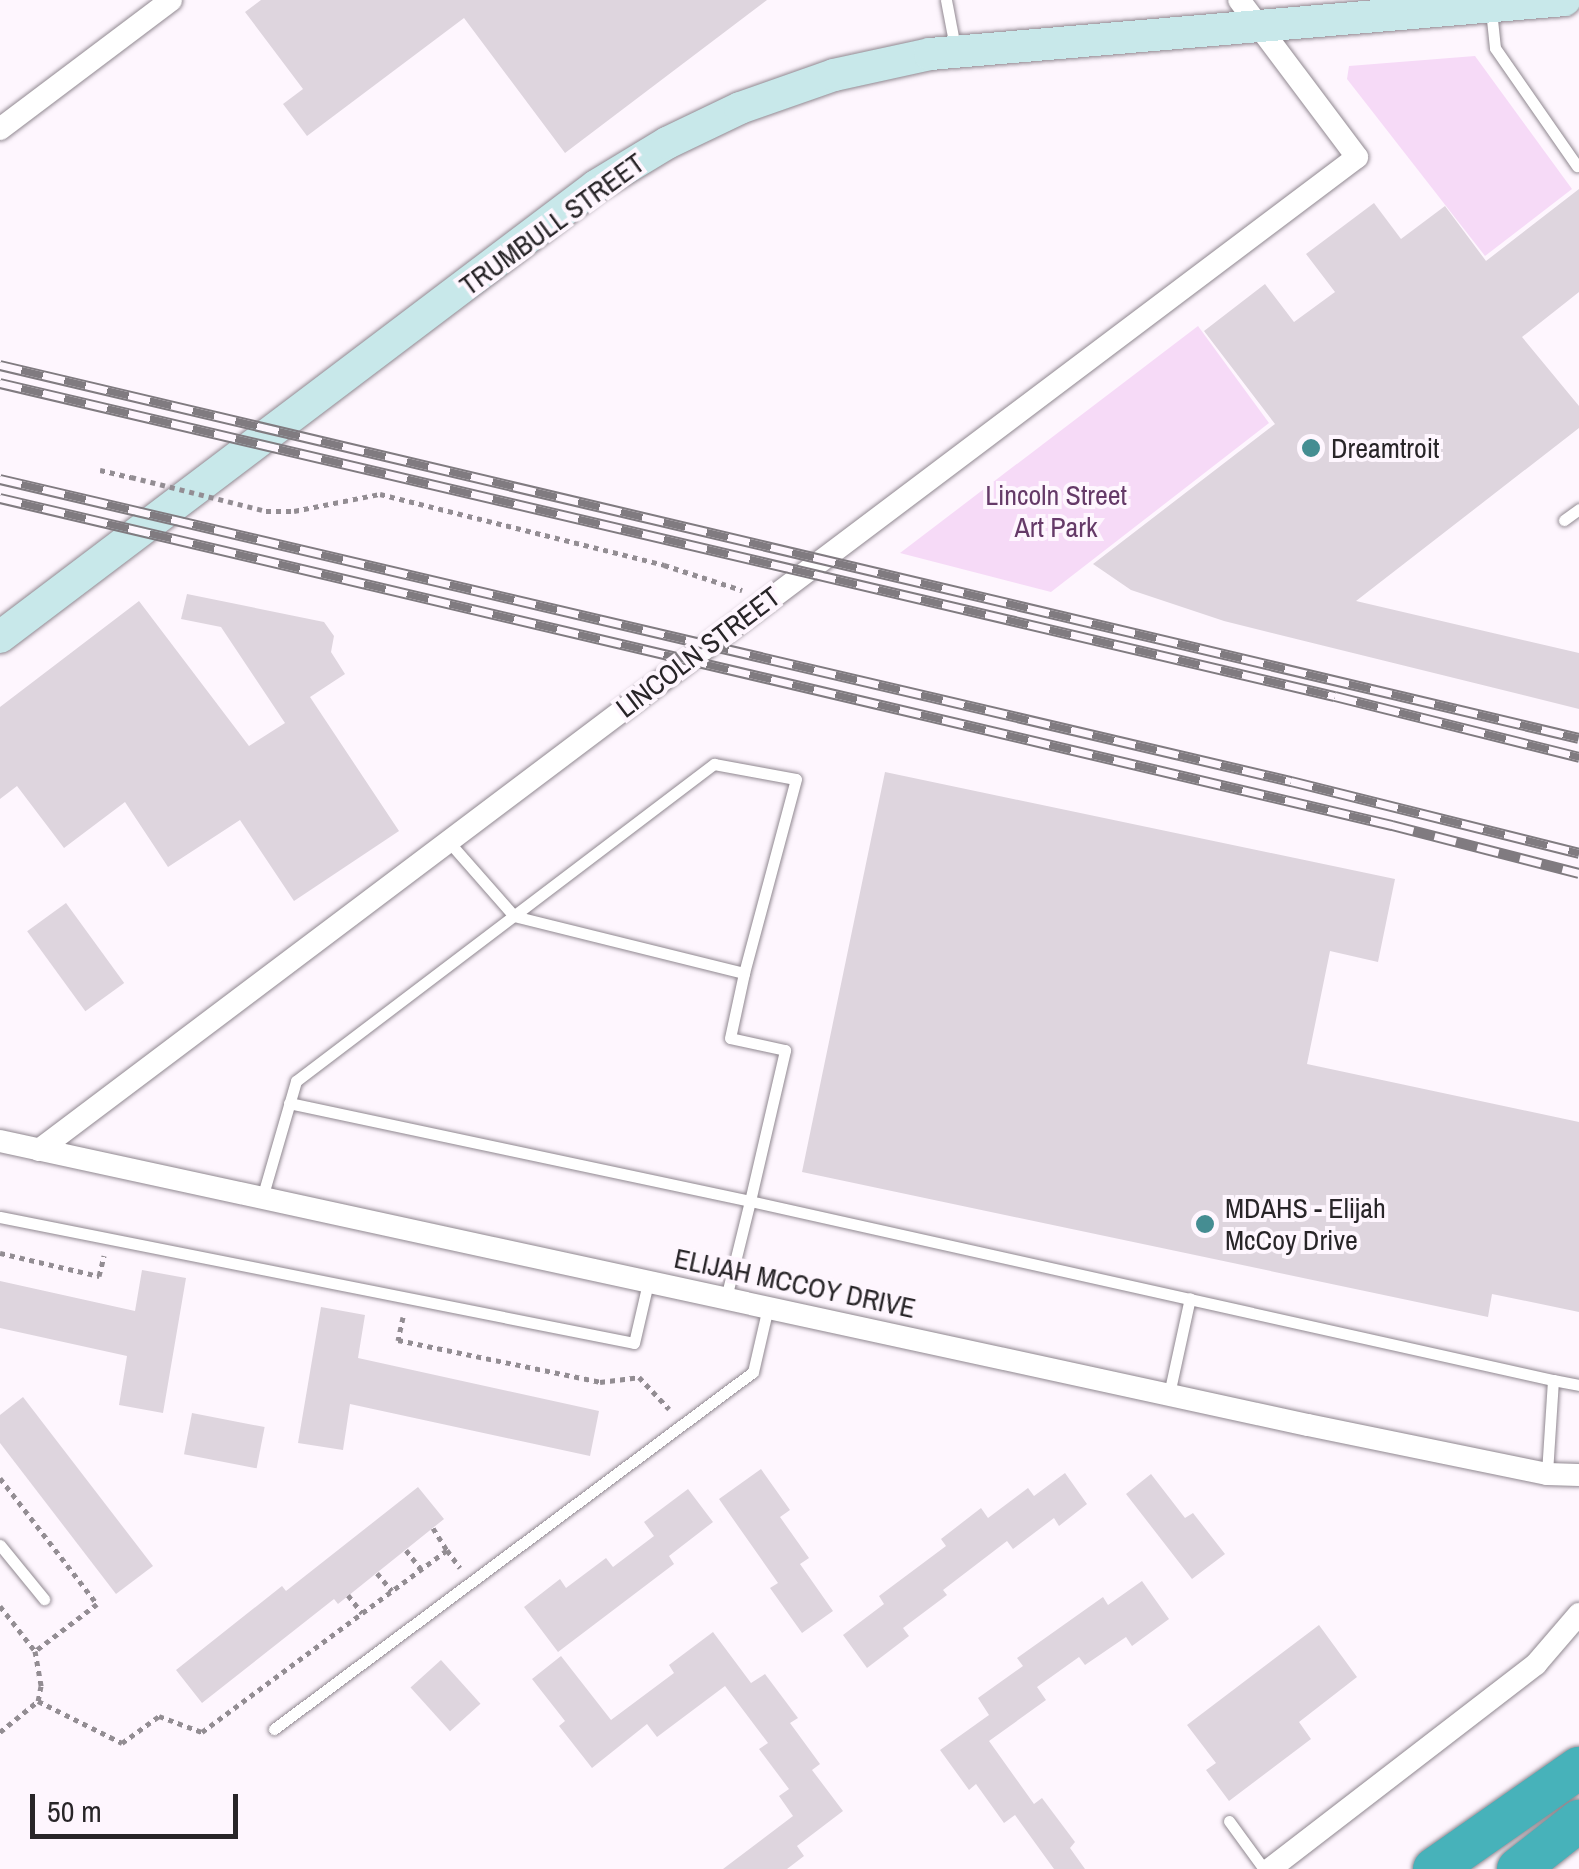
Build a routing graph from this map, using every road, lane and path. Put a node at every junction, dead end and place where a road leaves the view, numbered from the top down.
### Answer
1 (171, 0) edge
2 (946, 0) edge
3 (1565, 0) edge
4 (1491, 6) junction
5 (1249, 12) edge
6 (956, 51) junction
7 (0, 129) edge
8 (1577, 166) edge
9 (100, 470) dead end
10 (1579, 509) edge
11 (1564, 520) dead end
12 (768, 599) junction
13 (0, 637) edge
14 (448, 840) junction
15 (514, 916) junction
16 (744, 972) junction
17 (290, 1104) junction
18 (0, 1142) edge
19 (39, 1150) junction
20 (262, 1198) junction
21 (750, 1202) junction
22 (0, 1217) edge
23 (106, 1250) dead end
24 (0, 1253) edge
25 (648, 1283) junction
26 (726, 1298) junction
27 (1190, 1298) junction
28 (768, 1307) junction
29 (401, 1313) dead end
30 (1552, 1380) junction
31 (1579, 1385) edge
32 (1169, 1394) junction
33 (682, 1425) junction
34 (1547, 1474) junction
35 (1579, 1475) edge
36 (0, 1478) edge
37 (433, 1528) dead end
38 (0, 1545) edge
39 (406, 1550) dead end
40 (447, 1550) junction
41 (421, 1569) junction
42 (377, 1573) dead end
43 (471, 1583) junction
44 (392, 1591) junction
45 (348, 1596) dead end
46 (44, 1599) dead end
47 (0, 1606) edge
48 (362, 1613) junction
49 (1579, 1614) edge
50 (35, 1651) junction
51 (38, 1701) junction
52 (274, 1729) dead end
53 (0, 1732) edge
54 (1579, 1768) edge
55 (1229, 1821) dead end
56 (1579, 1821) edge
57 (1520, 1867) edge
58 (1267, 1869) edge
59 (1434, 1869) edge

1 - 7 street
2 - 6 lane
3 - 4 street
4 - 5 street
4 - 8 lane
5 - 6 street, TRUMBULL STREET
5 - 12 street, LINCOLN STREET
6 - 13 street, TRUMBULL STREET
9 - 12 path, bridge
10 - 11 lane
12 - 14 street, LINCOLN STREET
14 - 15 lane
14 - 19 street, LINCOLN STREET
15 - 16 lane
15 - 16 lane
15 - 17 lane
16 - 21 lane
17 - 20 lane
17 - 21 lane
18 - 19 street, ELIJAH MCCOY DRIVE
19 - 20 street, ELIJAH MCCOY DRIVE
20 - 25 street, ELIJAH MCCOY DRIVE
21 - 26 lane
21 - 27 lane
22 - 25 lane
23 - 24 path
25 - 26 street, ELIJAH MCCOY DRIVE
26 - 28 street, ELIJAH MCCOY DRIVE
27 - 30 lane
27 - 32 lane
28 - 32 street, ELIJAH MCCOY DRIVE
28 - 33 lane
29 - 33 path
30 - 31 lane
30 - 34 lane
32 - 34 street, ELIJAH MCCOY DRIVE
33 - 43 lane
34 - 35 street, ELIJAH MCCOY DRIVE
36 - 50 path
37 - 40 path
38 - 46 lane
39 - 41 path
40 - 41 path
40 - 43 path
41 - 44 path
42 - 44 path
43 - 52 lane
44 - 48 path
45 - 48 path
47 - 50 path
48 - 51 path
49 - 58 street
50 - 51 path
51 - 53 path
54 - 59 highway
55 - 58 lane
56 - 57 highway

